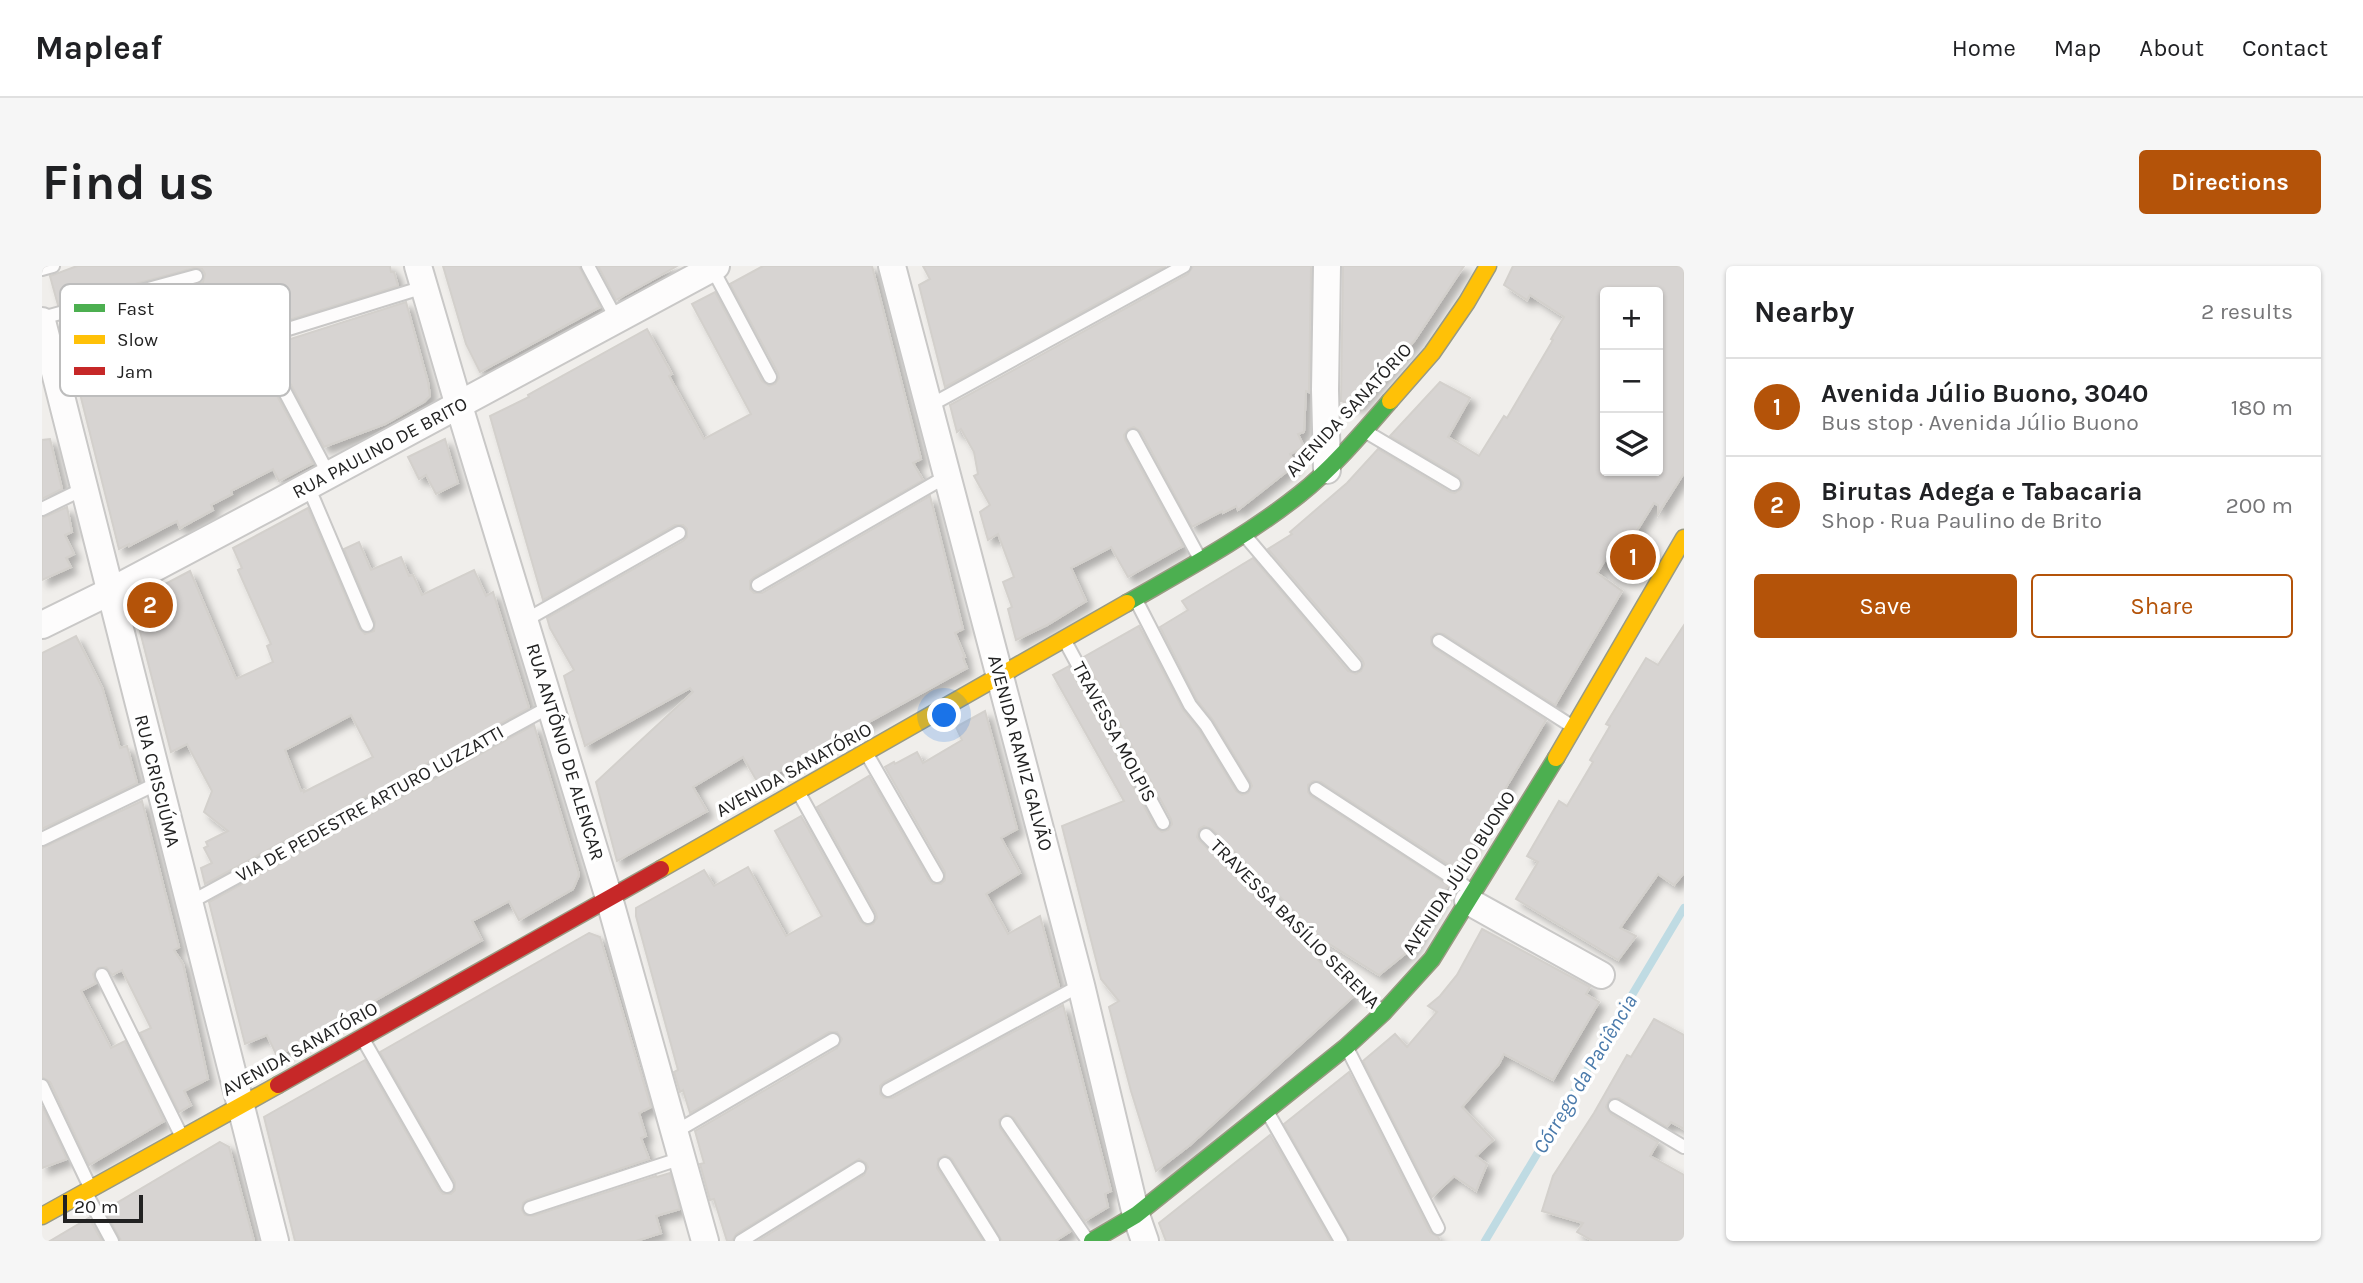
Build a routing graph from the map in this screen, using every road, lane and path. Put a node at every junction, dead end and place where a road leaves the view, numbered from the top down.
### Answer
1 (53, 266) edge
2 (588, 266) edge
3 (892, 266) edge
4 (1184, 266) edge
5 (1327, 266) edge
6 (1488, 266) edge
7 (714, 267) edge
8 (42, 269) edge
9 (196, 276) dead end
10 (421, 276) edge
11 (167, 284) edge
12 (60, 314) edge
13 (42, 319) edge
14 (617, 320) junction
15 (290, 327) edge
16 (770, 377) dead end
17 (60, 394) edge
18 (61, 396) edge
19 (283, 396) edge
20 (458, 406) junction
21 (928, 406) junction
22 (1364, 431) junction
23 (1133, 436) dead end
24 (1327, 470) junction
25 (947, 477) junction
26 (319, 481) junction
27 (1454, 484) dead end
28 (83, 489) junction
29 (42, 509) edge
30 (679, 533) dead end
31 (1245, 535) junction
32 (1684, 538) edge
33 (1201, 561) junction
34 (758, 584) dead end
35 (109, 592) junction
36 (1136, 600) junction
37 (524, 621) junction
38 (42, 625) edge
39 (367, 625) dead end
40 (1439, 640) dead end
41 (1064, 641) junction
42 (1354, 665) dead end
43 (1000, 677) junction
44 (551, 706) junction
45 (1573, 727) junction
46 (866, 753) junction
47 (158, 783) junction
48 (1243, 786) dead end
49 (1316, 789) dead end
50 (798, 792) junction
51 (1163, 823) dead end
52 (1206, 835) dead end
53 (42, 839) edge
54 (937, 876) dead end
55 (1471, 896) junction
56 (609, 898) junction
57 (188, 903) junction
58 (868, 917) dead end
59 (102, 975) dead end
60 (1601, 975) dead end
61 (1081, 985) junction
62 (1383, 1013) junction
63 (362, 1038) junction
64 (833, 1040) dead end
65 (1346, 1047) junction
66 (42, 1086) edge
67 (888, 1090) dead end
68 (1615, 1106) dead end
69 (240, 1107) junction
70 (1266, 1110) junction
71 (1007, 1123) dead end
72 (675, 1132) junction
73 (183, 1138) junction
74 (1684, 1147) edge
75 (682, 1158) junction
76 (945, 1164) dead end
77 (859, 1168) dead end
78 (447, 1186) dead end
79 (88, 1190) junction
80 (530, 1208) dead end
81 (1136, 1215) junction
82 (42, 1216) edge
83 (1438, 1228) dead end
84 (702, 1240) edge
85 (112, 1241) edge
86 (275, 1241) edge
87 (741, 1241) edge
88 (993, 1241) edge
89 (1090, 1241) edge
90 (1145, 1241) edge
91 (1340, 1241) edge

1 - 8 lane
2 - 14 lane
3 - 21 street, AVENIDA RAMIZ GALVÃO
4 - 21 lane
5 - 24 street
6 - 22 street, AVENIDA SANATÓRIO
7 - 14 street, RUA PAULINO DE BRITO
7 - 16 lane
9 - 11 lane
10 - 15 lane
10 - 20 street, RUA ANTÔNIO DE ALENCAR
12 - 13 lane
13 - 17 street, RUA CRISCIÚMA
14 - 20 street, RUA PAULINO DE BRITO
18 - 28 street, RUA CRISCIÚMA
19 - 26 lane
20 - 26 street, RUA PAULINO DE BRITO
20 - 37 street, RUA ANTÔNIO DE ALENCAR
21 - 25 street, AVENIDA RAMIZ GALVÃO
22 - 24 street, AVENIDA SANATÓRIO
22 - 27 lane
23 - 33 lane
24 - 31 street, AVENIDA SANATÓRIO
25 - 34 lane
25 - 43 street, AVENIDA RAMIZ GALVÃO
26 - 35 street, RUA PAULINO DE BRITO
26 - 39 lane
28 - 29 lane
28 - 35 street, RUA CRISCIÚMA
30 - 37 lane
31 - 33 street, AVENIDA SANATÓRIO
31 - 42 lane
32 - 45 street, AVENIDA JÚLIO BUONO
33 - 36 street, AVENIDA SANATÓRIO
35 - 38 street, RUA PAULINO DE BRITO
35 - 47 street, RUA CRISCIÚMA
36 - 41 street, AVENIDA SANATÓRIO
36 - 48 lane
37 - 44 street, RUA ANTÔNIO DE ALENCAR
40 - 45 lane
41 - 43 street, AVENIDA SANATÓRIO
41 - 51 lane, TRAVESSA MOLPIS
43 - 46 street, AVENIDA SANATÓRIO
43 - 61 street, AVENIDA RAMIZ GALVÃO
44 - 56 street, RUA ANTÔNIO DE ALENCAR
44 - 57 lane, VIA DE PEDESTRE ARTURO LUZZATTI
45 - 55 street, AVENIDA JÚLIO BUONO
46 - 50 street, AVENIDA SANATÓRIO
46 - 54 lane
47 - 53 lane
47 - 57 street, RUA CRISCIÚMA
49 - 55 lane
50 - 56 street, AVENIDA SANATÓRIO
50 - 58 lane
52 - 62 lane, TRAVESSA BASÍLIO SERENA
55 - 60 street
55 - 62 street, AVENIDA JÚLIO BUONO
56 - 63 street, AVENIDA SANATÓRIO
56 - 72 street, RUA ANTÔNIO DE ALENCAR
57 - 69 street, RUA CRISCIÚMA
59 - 73 lane
61 - 67 lane
61 - 81 street, AVENIDA RAMIZ GALVÃO
62 - 65 street, AVENIDA JÚLIO BUONO
63 - 69 street, AVENIDA SANATÓRIO
63 - 78 lane
64 - 72 lane
65 - 70 street, AVENIDA JÚLIO BUONO
65 - 83 lane
66 - 79 lane
68 - 74 lane
69 - 73 street, AVENIDA SANATÓRIO
69 - 86 street, RUA CRISCIÚMA
70 - 81 street, AVENIDA JÚLIO BUONO
70 - 91 lane
71 - 89 lane
72 - 75 street, RUA ANTÔNIO DE ALENCAR
73 - 79 street, AVENIDA SANATÓRIO
75 - 80 lane
75 - 84 street, RUA ANTÔNIO DE ALENCAR
76 - 88 lane
77 - 87 lane
79 - 82 street, AVENIDA SANATÓRIO
79 - 85 lane
81 - 89 street, AVENIDA JÚLIO BUONO
81 - 90 street, AVENIDA RAMIZ GALVÃO

